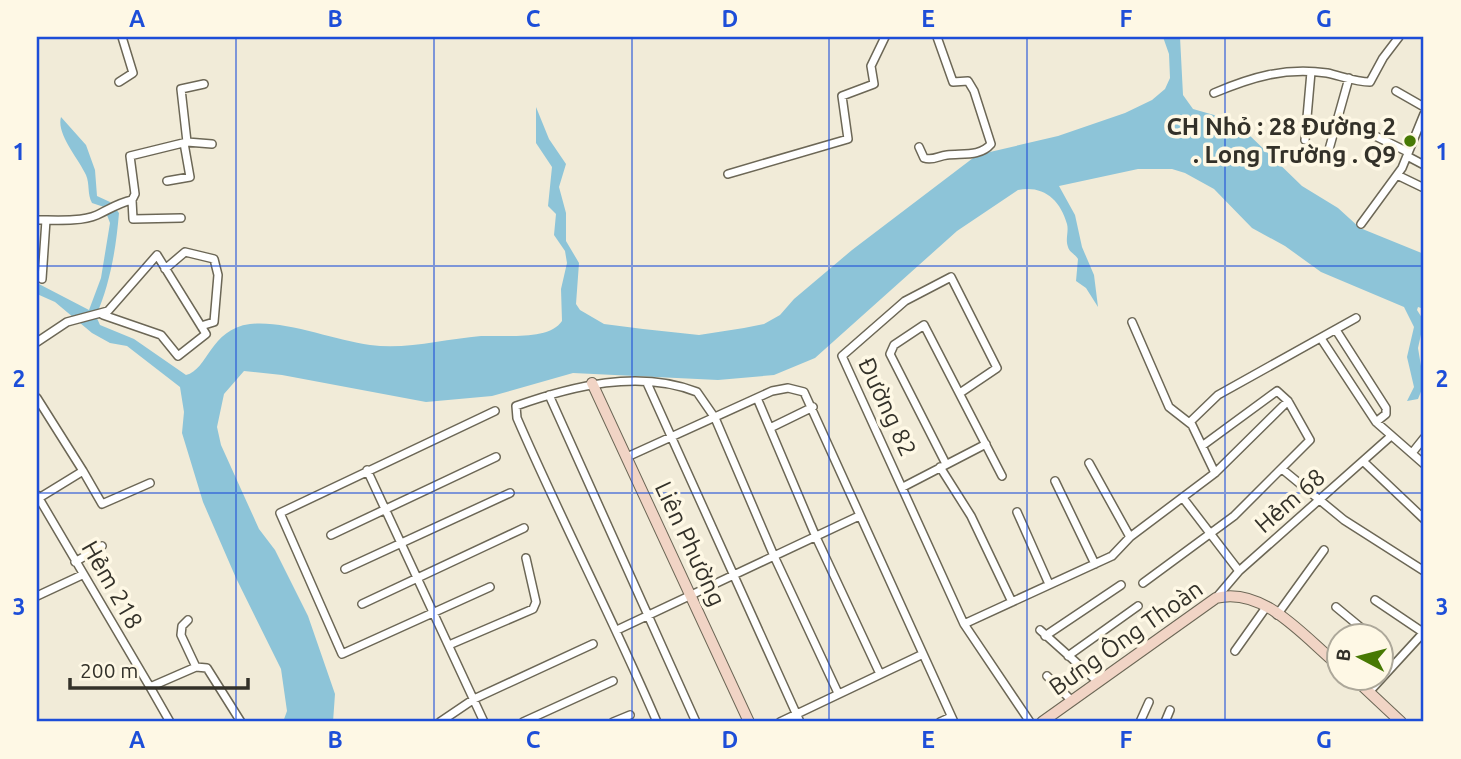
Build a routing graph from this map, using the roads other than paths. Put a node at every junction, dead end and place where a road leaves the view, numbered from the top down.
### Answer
1 (122, 37) edge
2 (885, 37) edge
3 (937, 37) edge
4 (1399, 37) edge
5 (1311, 72) junction
6 (1349, 78) junction
7 (119, 82) dead end
8 (204, 84) dead end
9 (1396, 91) dead end
10 (1214, 93) dead end
11 (1424, 107) edge
12 (1424, 114) edge
13 (1365, 131) dead end
14 (1305, 140) dead end
15 (185, 143) junction
16 (212, 144) dead end
17 (919, 148) dead end
18 (1408, 154) junction
19 (1326, 160) dead end
20 (1424, 164) edge
21 (728, 174) dead end
22 (1397, 175) junction
23 (167, 181) dead end
24 (1424, 188) edge
25 (132, 200) junction
26 (181, 218) dead end
27 (37, 220) edge
28 (46, 220) junction
29 (1361, 224) dead end
30 (165, 269) junction
31 (42, 279) dead end
32 (101, 316) junction
33 (1356, 318) dead end
34 (1132, 322) dead end
35 (201, 326) junction
36 (1336, 330) junction
37 (1322, 340) junction
38 (37, 342) edge
39 (592, 383) junction
40 (648, 383) junction
41 (960, 393) junction
42 (549, 395) junction
43 (37, 398) edge
44 (757, 398) junction
45 (1288, 401) junction
46 (813, 407) junction
47 (495, 411) dead end
48 (715, 418) junction
49 (1190, 422) junction
50 (1376, 422) junction
51 (770, 428) junction
52 (1391, 436) junction
53 (672, 438) junction
54 (1424, 438) edge
55 (986, 444) junction
56 (1202, 446) junction
57 (1412, 453) junction
58 (496, 457) dead end
59 (626, 457) junction
60 (1364, 462) junction
61 (1089, 463) dead end
62 (1424, 464) edge
63 (943, 465) junction
64 (1282, 469) junction
65 (368, 470) junction
66 (83, 471) junction
67 (1215, 473) junction
68 (1002, 476) dead end
69 (1055, 481) dead end
70 (150, 483) dead end
71 (903, 487) junction
72 (510, 494) dead end
73 (38, 496) edge
74 (1183, 498) junction
75 (1319, 502) junction
76 (386, 510) junction
77 (1017, 512) dead end
78 (859, 516) junction
79 (1424, 519) edge
80 (524, 528) dead end
81 (1211, 533) junction
82 (331, 535) dead end
83 (816, 537) junction
84 (1130, 537) junction
85 (402, 544) junction
86 (103, 546) dead end
87 (1324, 550) dead end
88 (774, 556) junction
89 (526, 558) dead end
90 (75, 562) junction
91 (1095, 564) junction
92 (345, 569) dead end
93 (1239, 571) junction
94 (1424, 571) edge
95 (82, 575) junction
96 (733, 575) junction
97 (418, 579) junction
98 (1143, 583) dead end
99 (1049, 584) junction
100 (1121, 585) dead end
101 (490, 587) dead end
102 (690, 595) junction
103 (37, 596) edge
104 (1216, 598) junction
105 (1375, 600) dead end
106 (1012, 602) junction
107 (362, 604) dead end
108 (1138, 606) dead end
109 (1266, 607) junction
110 (1336, 607) dead end
111 (434, 612) junction
112 (646, 614) junction
113 (1278, 615) junction
114 (188, 621) dead end
115 (1354, 622) edge
116 (964, 624) junction
117 (617, 630) junction
118 (1424, 633) edge
119 (593, 644) dead end
120 (449, 645) junction
121 (1235, 651) dead end
122 (1324, 653) edge
123 (923, 654) junction
124 (1068, 656) junction
125 (196, 667) junction
126 (880, 674) junction
127 (1047, 676) dead end
128 (612, 681) dead end
129 (1098, 682) junction
130 (150, 687) junction
131 (838, 693) junction
132 (1371, 694) joint
133 (474, 699) junction
134 (1072, 701) junction
135 (1149, 702) dead end
136 (1170, 710) dead end
137 (796, 714) junction
138 (630, 715) dead end
139 (952, 719) edge
140 (170, 722) edge
141 (241, 722) edge
142 (440, 722) edge
143 (484, 722) edge
144 (523, 722) edge
145 (613, 722) edge
146 (657, 722) edge
147 (696, 722) edge
148 (749, 722) edge
149 (780, 722) edge
150 (800, 722) edge
151 (940, 722) edge
152 (1030, 722) edge
153 (1041, 722) edge
154 (1140, 722) edge
155 (1165, 722) edge
156 (1401, 722) edge

1 - 7 street
2 - 21 street
3 - 17 street
4 - 6 street
5 - 6 street
5 - 10 street
5 - 14 street
6 - 19 street
8 - 15 street
9 - 11 street
12 - 18 street
13 - 18 street
15 - 16 street
15 - 23 street
15 - 25 street
18 - 20 street
18 - 22 street
22 - 24 street
22 - 29 street
25 - 26 street
25 - 28 street
27 - 28 street
28 - 31 street
30 - 32 street
30 - 35 street
30 - 35 street
32 - 35 street
32 - 38 street
33 - 36 street
34 - 49 street
36 - 37 street
36 - 50 street
37 - 49 street
37 - 50 street
39 - 40 street
39 - 42 street
39 - 59 street, Liên Phường
40 - 48 street
40 - 53 street
41 - 55 street
41 - 63 street
41 - 71 street, Đường 82
42 - 112 street
42 - 117 street
43 - 66 street
44 - 46 street
44 - 48 street
44 - 51 street
45 - 56 street
45 - 64 street
45 - 67 street
46 - 51 street
46 - 78 street
47 - 65 street
48 - 53 street
48 - 88 street
49 - 56 street
50 - 52 street
51 - 83 street
52 - 57 street
52 - 60 street, Hẻm 68
53 - 59 street
53 - 96 street
54 - 57 street
55 - 63 street
55 - 68 street
56 - 67 street
57 - 62 street
58 - 76 street
59 - 102 street, Liên Phường
60 - 75 street, Hẻm 68
60 - 79 street
61 - 84 street
63 - 71 street
63 - 106 street
64 - 75 street
64 - 81 street
65 - 76 street
65 - 111 street
66 - 70 street
66 - 73 street
67 - 74 street
69 - 91 street
71 - 116 street, Đường 82
72 - 85 street
73 - 90 street, Hẻm 218
74 - 81 street
74 - 84 street
75 - 93 street, Hẻm 68
75 - 94 street
76 - 82 street
76 - 85 street
77 - 99 street
78 - 83 street
78 - 123 street
80 - 97 street
81 - 93 street
81 - 98 street
83 - 88 street
83 - 126 street
84 - 91 street
85 - 92 street
85 - 97 street
86 - 90 street
87 - 113 street
88 - 96 street
88 - 131 street
89 - 120 street
90 - 95 street, Hẻm 218
91 - 99 street
93 - 104 street, Hẻm 68
95 - 103 street
95 - 130 street, Hẻm 218
96 - 102 street
96 - 137 street
97 - 107 street
97 - 111 street
99 - 106 street
100 - 124 street
101 - 111 street
102 - 112 street
102 - 148 street, Liên Phường
104 - 109 street, Bưng Ông Thoàn
104 - 129 street, Bưng Ông Thoàn
105 - 118 street
106 - 116 street
108 - 124 street
109 - 113 street, Bưng Ông Thoàn
109 - 121 street
110 - 115 street
111 - 120 street
112 - 117 street
112 - 147 street
113 - 122 street, Bưng Ông Thoàn
114 - 125 street
116 - 152 street, Đường 82
117 - 146 street
118 - 132 street
119 - 133 street
120 - 133 street
123 - 126 street
123 - 139 street
124 - 129 street
125 - 130 street
125 - 141 street
126 - 131 street
127 - 134 street
128 - 144 street
129 - 134 street, Bưng Ông Thoàn
130 - 140 street, Hẻm 218
131 - 137 street
132 - 156 street
133 - 142 street
133 - 143 street
134 - 153 street, Bưng Ông Thoàn
135 - 154 street
136 - 155 street
137 - 149 street
137 - 150 street
138 - 145 street
139 - 151 street

